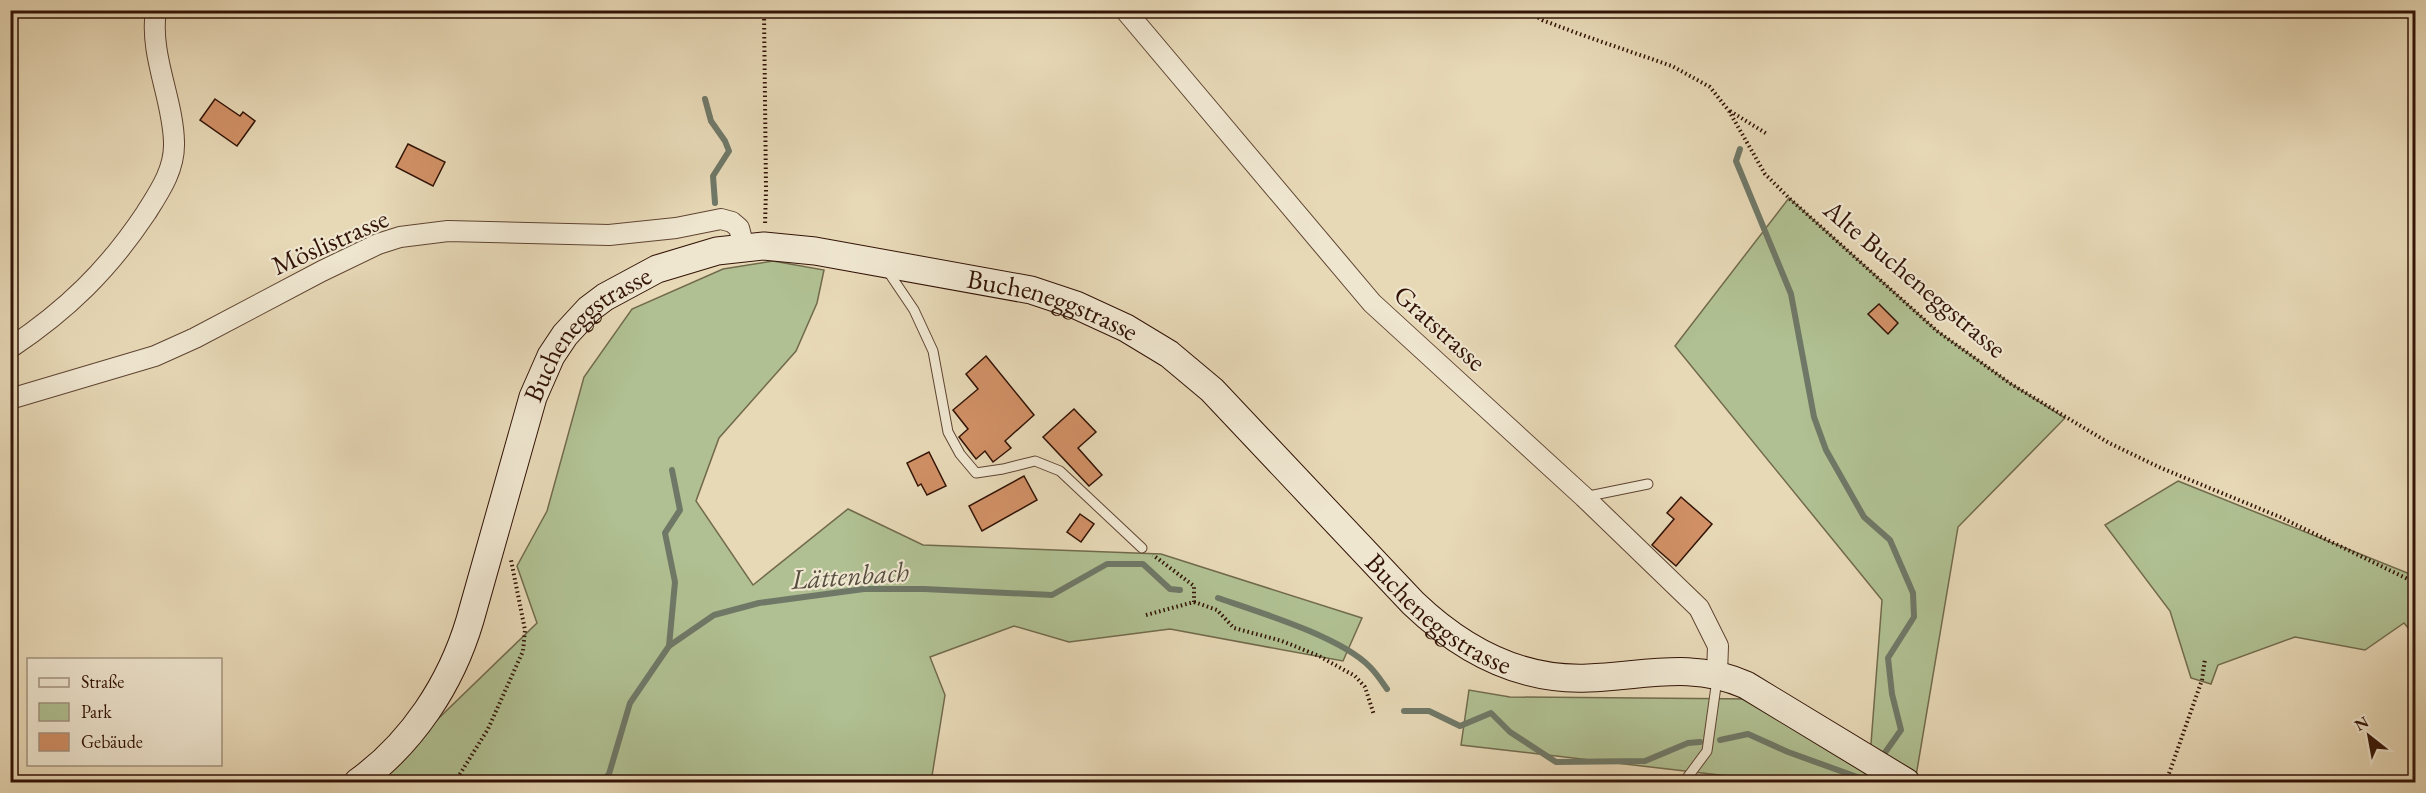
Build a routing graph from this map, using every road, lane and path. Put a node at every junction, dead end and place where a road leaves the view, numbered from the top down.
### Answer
1 (156, 10) edge
2 (764, 10) edge
3 (1125, 10) edge
4 (1527, 10) edge
5 (1729, 111) junction
6 (1767, 134) dead end
7 (754, 247) junction
8 (882, 264) junction
9 (10, 348) edge
10 (10, 399) edge
11 (1648, 484) dead end
12 (1584, 497) junction
13 (1142, 548) joint
14 (510, 554) dead end
15 (2415, 583) edge
16 (1194, 602) junction
17 (1146, 615) dead end
18 (2205, 658) dead end
19 (1718, 674) junction
20 (1374, 715) dead end
21 (358, 783) edge
22 (455, 783) edge
23 (1684, 783) edge
24 (1906, 783) edge
25 (2166, 783) edge

1 - 9 street
2 - 7 path
3 - 12 street, Gratstrasse
4 - 5 path, Alte Bucheneggstrasse
5 - 6 path
5 - 15 path, Alte Bucheneggstrasse
7 - 8 street, Bucheneggstrasse
7 - 10 street, Möslistrasse
7 - 21 street, Bucheneggstrasse
8 - 13 lane
8 - 19 street, Bucheneggstrasse
11 - 12 lane
12 - 19 street, Gratstrasse
13 - 16 path
14 - 22 path
16 - 17 path
16 - 20 path
18 - 25 path
19 - 23 lane
19 - 24 street, Bucheneggstrasse

